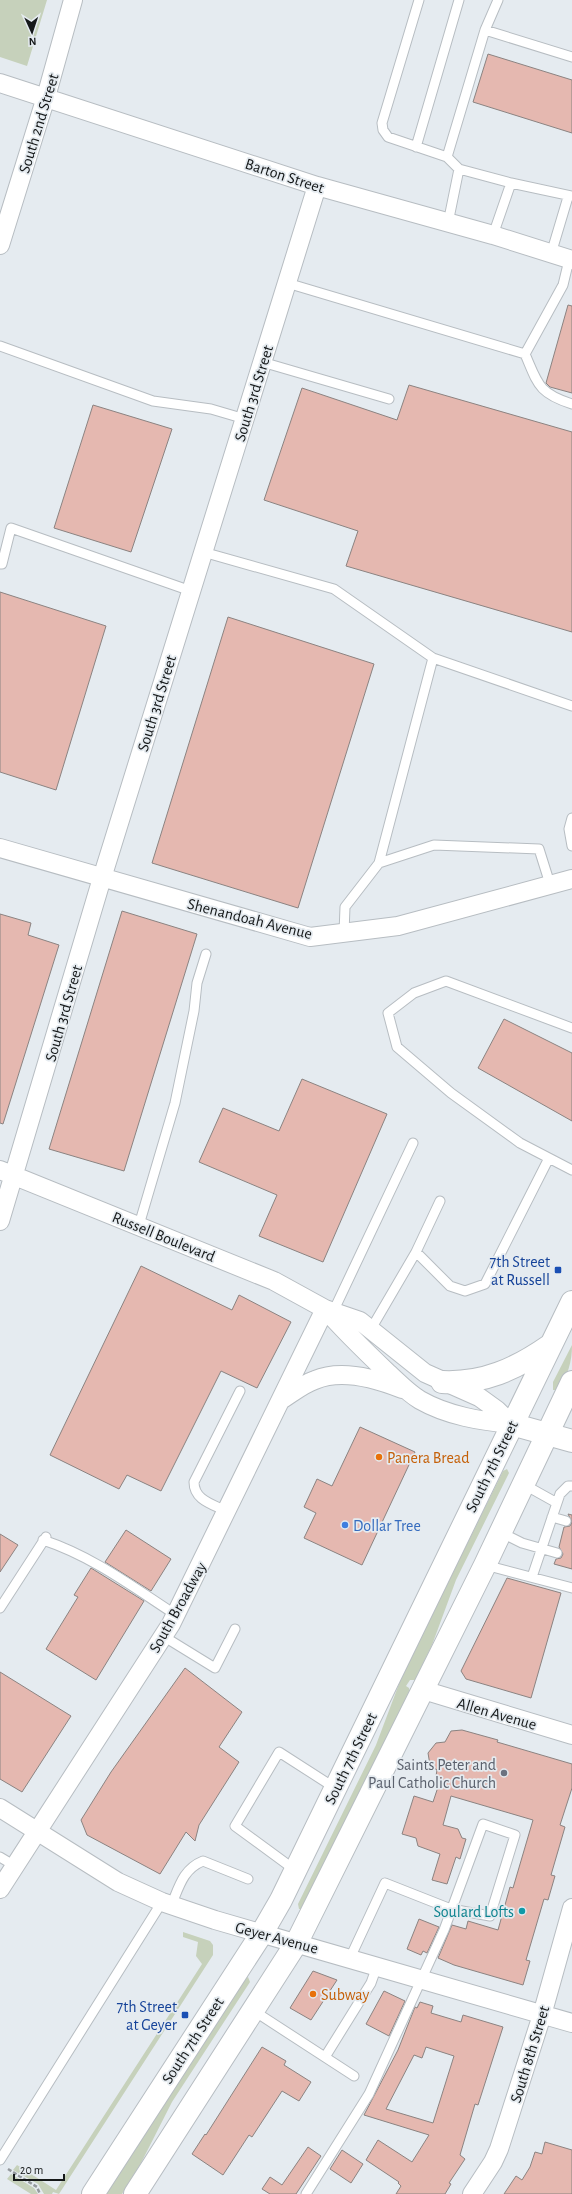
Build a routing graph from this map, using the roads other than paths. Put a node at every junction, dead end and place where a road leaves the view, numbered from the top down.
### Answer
1 (73, 0) edge
2 (419, 0) edge
3 (459, 0) edge
4 (498, 0) edge
5 (485, 30) junction
6 (572, 57) edge
7 (0, 83) edge
8 (46, 97) junction
9 (416, 147) junction
10 (447, 157) junction
11 (459, 169) junction
12 (511, 183) junction
13 (317, 186) junction
14 (570, 196) edge
15 (448, 223) junction
16 (493, 235) junction
17 (0, 245) edge
18 (551, 254) junction
19 (571, 260) edge
20 (287, 283) junction
21 (0, 346) edge
22 (525, 354) junction
23 (262, 362) junction
24 (389, 398) dead end
25 (572, 404) edge
26 (245, 419) junction
27 (203, 552) junction
28 (0, 564) edge
29 (191, 591) junction
30 (433, 658) junction
31 (572, 706) edge
32 (572, 818) edge
33 (572, 846) edge
34 (0, 848) edge
35 (379, 863) junction
36 (102, 878) junction
37 (572, 879) edge
38 (550, 884) junction
39 (344, 933) junction
40 (206, 954) dead end
41 (572, 1028) edge
42 (413, 1143) dead end
43 (549, 1158) junction
44 (572, 1170) edge
45 (8, 1172) edge
46 (440, 1201) dead end
47 (0, 1221) edge
48 (139, 1225) junction
49 (416, 1252) junction
50 (572, 1302) edge
51 (329, 1310) junction
52 (371, 1329) junction
53 (550, 1345) junction
54 (442, 1382) junction
55 (572, 1382) edge
56 (240, 1391) dead end
57 (409, 1392) junction
58 (280, 1400) junction
59 (512, 1424) junction
60 (547, 1434) junction
61 (572, 1441) edge
62 (523, 1484) junction
63 (572, 1486) edge
64 (557, 1503) junction
65 (226, 1511) junction
66 (552, 1517) junction
67 (566, 1521) dead end
68 (500, 1532) junction
69 (541, 1549) junction
70 (557, 1553) dead end
71 (485, 1564) junction
72 (532, 1577) junction
73 (572, 1588) edge
74 (0, 1608) edge
75 (176, 1616) junction
76 (235, 1629) dead end
77 (163, 1636) junction
78 (423, 1690) junction
79 (572, 1735) edge
80 (335, 1788) junction
81 (0, 1808) edge
82 (37, 1832) junction
83 (0, 1857) edge
84 (15, 1866) junction
85 (296, 1870) junction
86 (248, 1879) dead end
87 (0, 1889) edge
88 (167, 1904) junction
89 (572, 1908) edge
90 (451, 1909) junction
91 (262, 1933) junction
92 (297, 1942) junction
93 (350, 1958) junction
94 (377, 1966) junction
95 (421, 1979) junction
96 (254, 2011) junction
97 (542, 2014) junction
98 (572, 2023) edge
99 (325, 2057) junction
100 (354, 2076) dead end
101 (2, 2163) edge
102 (93, 2194) edge
103 (135, 2194) edge
104 (306, 2194) edge
105 (472, 2194) edge

1 - 8 street, South 2nd Street
2 - 9 lane
3 - 9 lane
4 - 5 lane
5 - 6 lane
5 - 10 lane
7 - 8 street, Barton Street
8 - 13 street, Barton Street
8 - 17 street, South 2nd Street
9 - 10 lane
10 - 11 lane
11 - 12 lane
11 - 15 lane
12 - 14 lane
12 - 16 lane
13 - 15 street, Barton Street
13 - 20 street, South 3rd Street
14 - 18 lane
15 - 16 street, Barton Street
16 - 18 street, Barton Street
18 - 19 street, Barton Street
19 - 22 lane
20 - 22 lane
20 - 23 street, South 3rd Street
21 - 26 lane
22 - 25 lane
23 - 24 lane
23 - 26 street, South 3rd Street
26 - 27 street, South 3rd Street
27 - 29 street, South 3rd Street
27 - 30 lane
28 - 29 lane
29 - 36 street, South 3rd Street
30 - 31 lane
30 - 35 lane
32 - 33 lane
34 - 36 street, Shenandoah Avenue
35 - 38 lane
35 - 39 lane
36 - 39 street, Shenandoah Avenue
36 - 45 street, South 3rd Street
37 - 38 street, Shenandoah Avenue
38 - 39 street, Shenandoah Avenue
40 - 48 lane
41 - 43 lane
42 - 51 lane
43 - 44 lane
43 - 49 lane
45 - 47 street, South 3rd Street
45 - 48 street, Russell Boulevard
46 - 49 lane
48 - 51 street, Russell Boulevard
49 - 52 lane
50 - 53 main road, South 7th Street
51 - 52 street, Russell Boulevard
51 - 57 street, Russell Boulevard
51 - 58 street, South Broadway
52 - 54 street, Russell Boulevard
53 - 54 main road
53 - 59 main road, South 7th Street
54 - 59 street, Russell Boulevard
55 - 60 main road
56 - 65 lane
57 - 58 street
57 - 59 street, Russell Boulevard
58 - 65 street, South Broadway
59 - 60 main road, Russell Boulevard
59 - 80 main road, South 7th Street
60 - 61 main road, Russell Boulevard
60 - 62 main road
62 - 64 lane
62 - 68 main road
63 - 64 lane
64 - 66 lane
65 - 75 street, South Broadway
66 - 67 lane
66 - 69 lane
68 - 69 lane
68 - 71 main road
69 - 70 lane
69 - 72 lane
71 - 72 lane
71 - 78 main road
72 - 73 lane
74 - 75 lane
75 - 77 street, South Broadway
76 - 77 lane
77 - 82 street, South Broadway
78 - 79 street, Allen Avenue
78 - 92 main road
80 - 85 main road, South 7th Street
80 - 85 lane
81 - 82 street, Geyer Avenue
82 - 84 street, South Broadway
82 - 88 street, Geyer Avenue
83 - 84 lane
84 - 87 street, South Broadway
85 - 91 main road, South 7th Street
86 - 88 lane
88 - 91 street, Geyer Avenue
88 - 101 lane
89 - 97 street, South 8th Street
90 - 90 lane
90 - 93 lane
90 - 95 lane
91 - 92 street, Geyer Avenue
91 - 102 main road, South 7th Street
92 - 93 street, Geyer Avenue
92 - 96 main road
93 - 94 street, Geyer Avenue
94 - 95 street, Geyer Avenue
94 - 99 lane
95 - 97 street, Geyer Avenue
95 - 104 lane
96 - 99 lane
96 - 103 main road
97 - 98 street, Geyer Avenue
97 - 105 street, South 8th Street
99 - 100 lane

